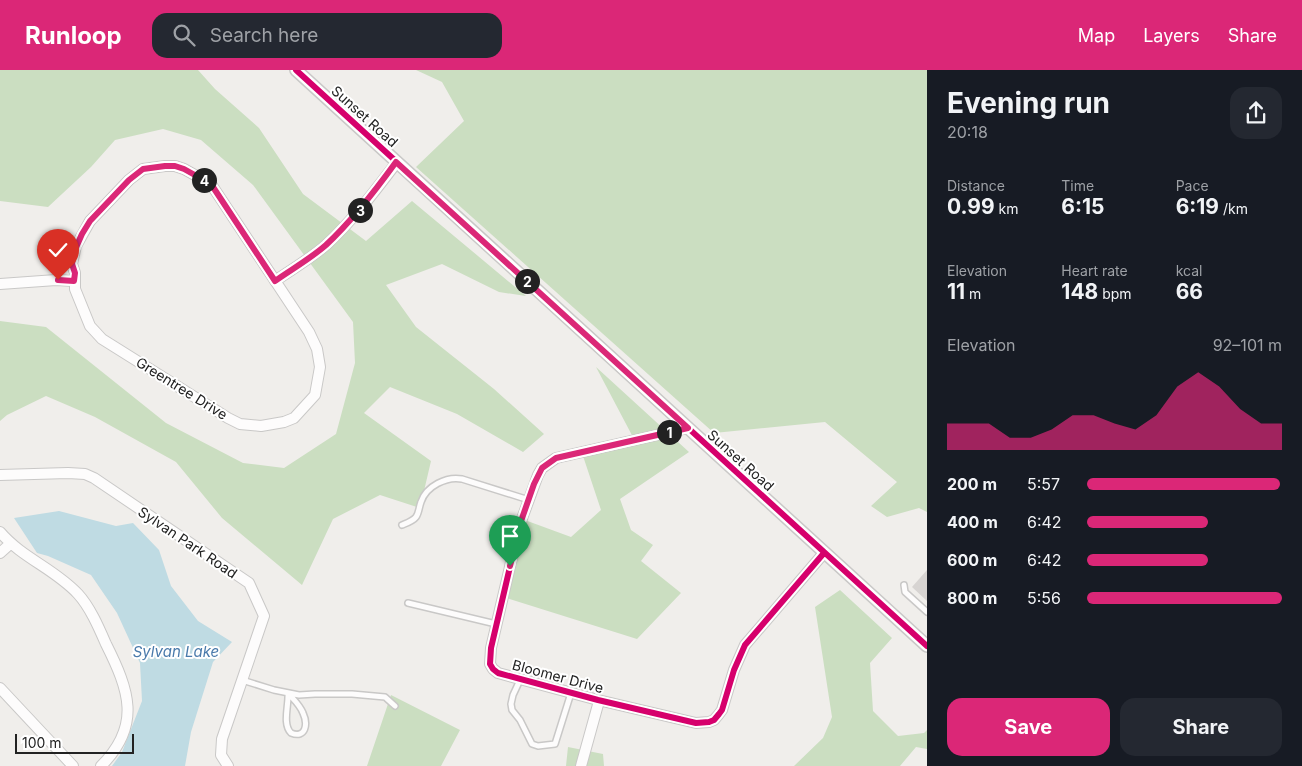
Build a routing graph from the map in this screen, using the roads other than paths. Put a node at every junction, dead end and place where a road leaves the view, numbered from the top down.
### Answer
1 (296, 70) edge
2 (396, 162) junction
3 (74, 281) junction
4 (275, 281) junction
5 (0, 284) edge
6 (688, 428) junction
7 (0, 475) edge
8 (529, 500) junction
9 (402, 525) dead end
10 (0, 532) edge
11 (10, 544) junction
12 (0, 553) edge
13 (824, 553) junction
14 (904, 585) dead end
15 (408, 602) dead end
16 (927, 612) edge
17 (496, 624) junction
18 (927, 646) edge
19 (242, 680) junction
20 (520, 680) junction
21 (0, 688) edge
22 (288, 693) junction
23 (572, 693) junction
24 (599, 700) junction
25 (395, 706) dead end
26 (73, 766) edge
27 (101, 766) edge
28 (228, 766) edge
29 (581, 766) edge

1 - 2 street, Sunset Road
2 - 4 street
2 - 6 street, Sunset Road
3 - 4 street, Greentree Drive
3 - 4 street, Greentree Drive
3 - 5 street
6 - 8 street, Bloomer Drive
6 - 13 street, Sunset Road
7 - 19 street, Sylvan Park Road
8 - 9 lane
8 - 17 street, Bloomer Drive
10 - 11 street
11 - 12 street
11 - 27 street
13 - 18 street, Sunset Road
13 - 24 street, Bloomer Drive
14 - 16 lane
15 - 17 lane
17 - 20 street, Bloomer Drive
19 - 22 lane
19 - 28 street, Sylvan Park Road
20 - 23 street, Bloomer Drive
20 - 23 lane
21 - 26 street
22 - 22 lane
22 - 25 lane
23 - 24 street, Bloomer Drive
24 - 29 street

